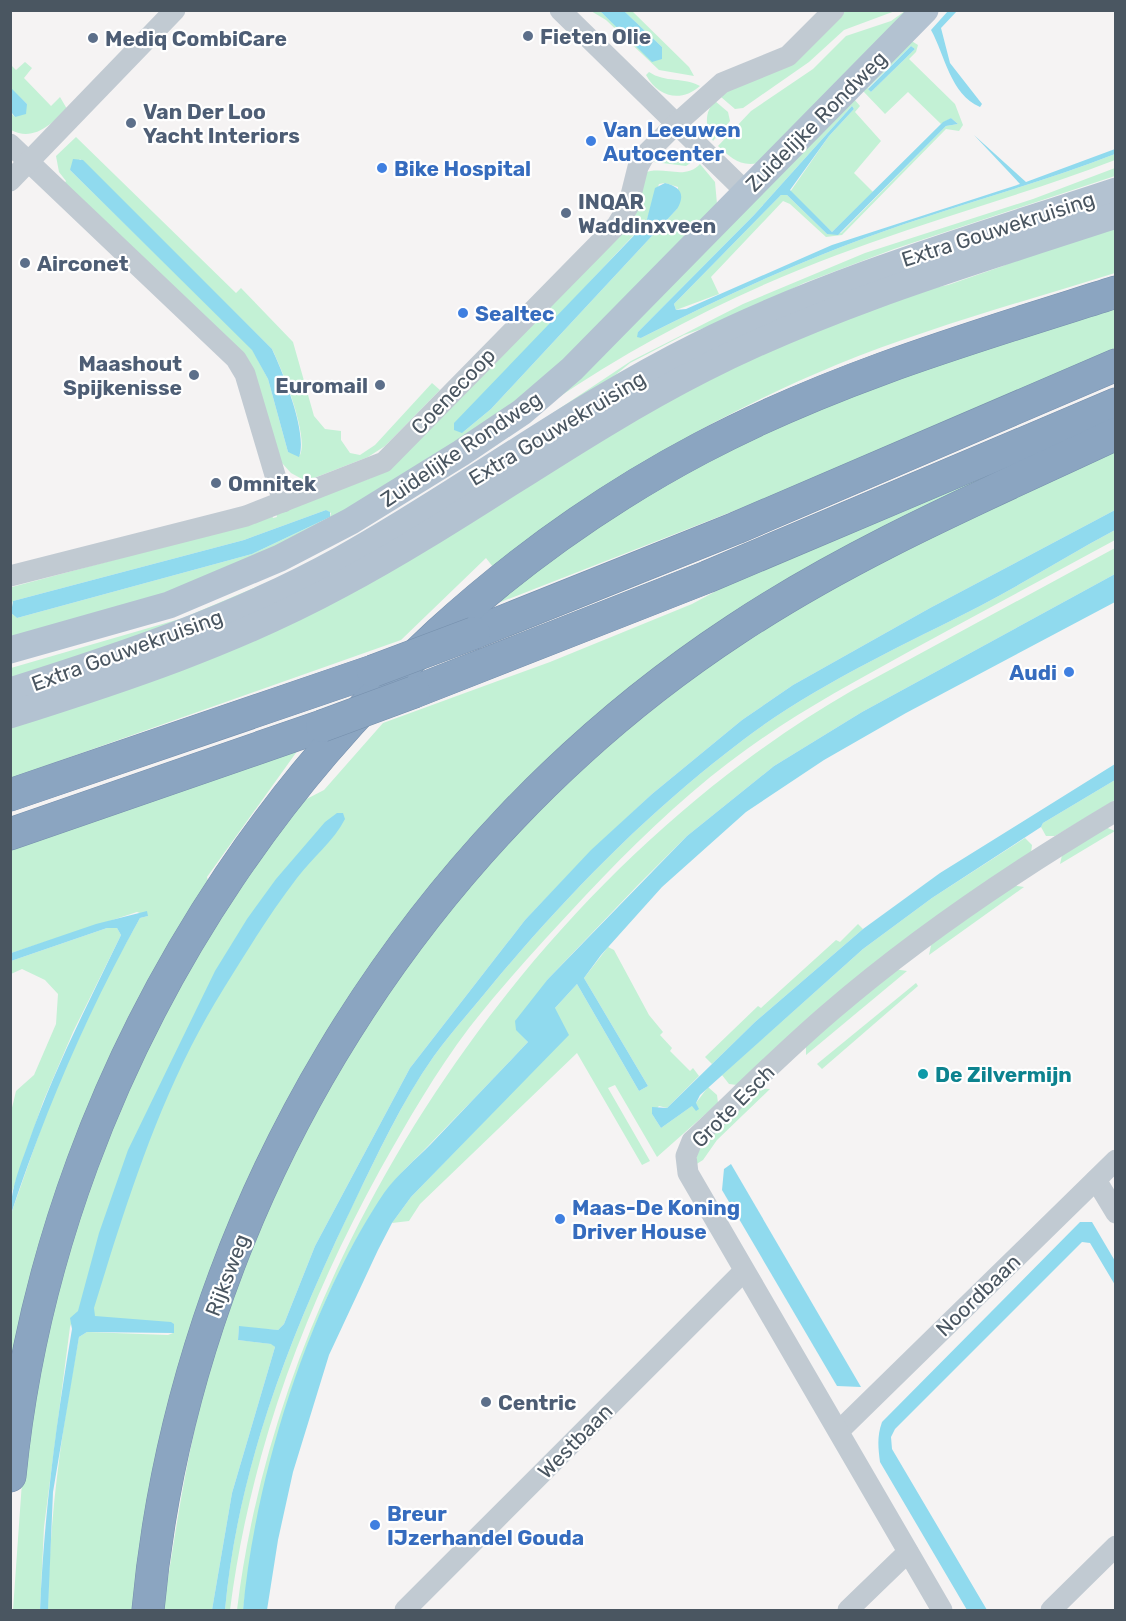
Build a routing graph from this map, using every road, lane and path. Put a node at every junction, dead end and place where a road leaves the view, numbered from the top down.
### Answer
1 (175, 10) edge
2 (560, 10) edge
3 (834, 10) edge
4 (925, 10) edge
5 (676, 124) junction
6 (10, 144) edge
7 (27, 161) junction
8 (10, 181) edge
9 (1116, 191) edge
10 (746, 192) junction
11 (1116, 215) edge
12 (1116, 292) edge
13 (1116, 365) edge
14 (1116, 404) edge
15 (1116, 434) edge
16 (283, 502) junction
17 (10, 576) edge
18 (10, 650) edge
19 (10, 691) edge
20 (10, 715) edge
21 (10, 795) edge
22 (1116, 812) edge
23 (10, 834) edge
24 (1116, 1160) edge
25 (1096, 1180) junction
26 (1116, 1213) edge
27 (744, 1271) junction
28 (839, 1431) junction
29 (10, 1476) edge
30 (1116, 1546) edge
31 (908, 1552) junction
32 (148, 1611) edge
33 (405, 1611) edge
34 (848, 1611) edge
35 (942, 1611) edge
36 (1051, 1611) edge

1 - 7 street
2 - 5 street
3 - 5 street, Coenecoop
4 - 10 main road, Zuidelijke Rondweg
5 - 10 street
5 - 16 street, Coenecoop
6 - 7 street
7 - 8 street
7 - 16 street
9 - 19 main road, Extra Gouwekruising
10 - 18 main road, Zuidelijke Rondweg
11 - 20 main road, Extra Gouwekruising
12 - 29 highway
13 - 21 highway, bridge
14 - 23 highway, bridge
15 - 32 highway, Rijksweg
16 - 17 street, Coenecoop
22 - 27 street, Grote Esch
24 - 25 street, Noordbaan
25 - 26 street
25 - 28 street, Noordbaan
27 - 28 street, Grote Esch
27 - 33 street, Westbaan
28 - 31 street, Grote Esch
30 - 36 street
31 - 34 street
31 - 35 street, Grote Esch

